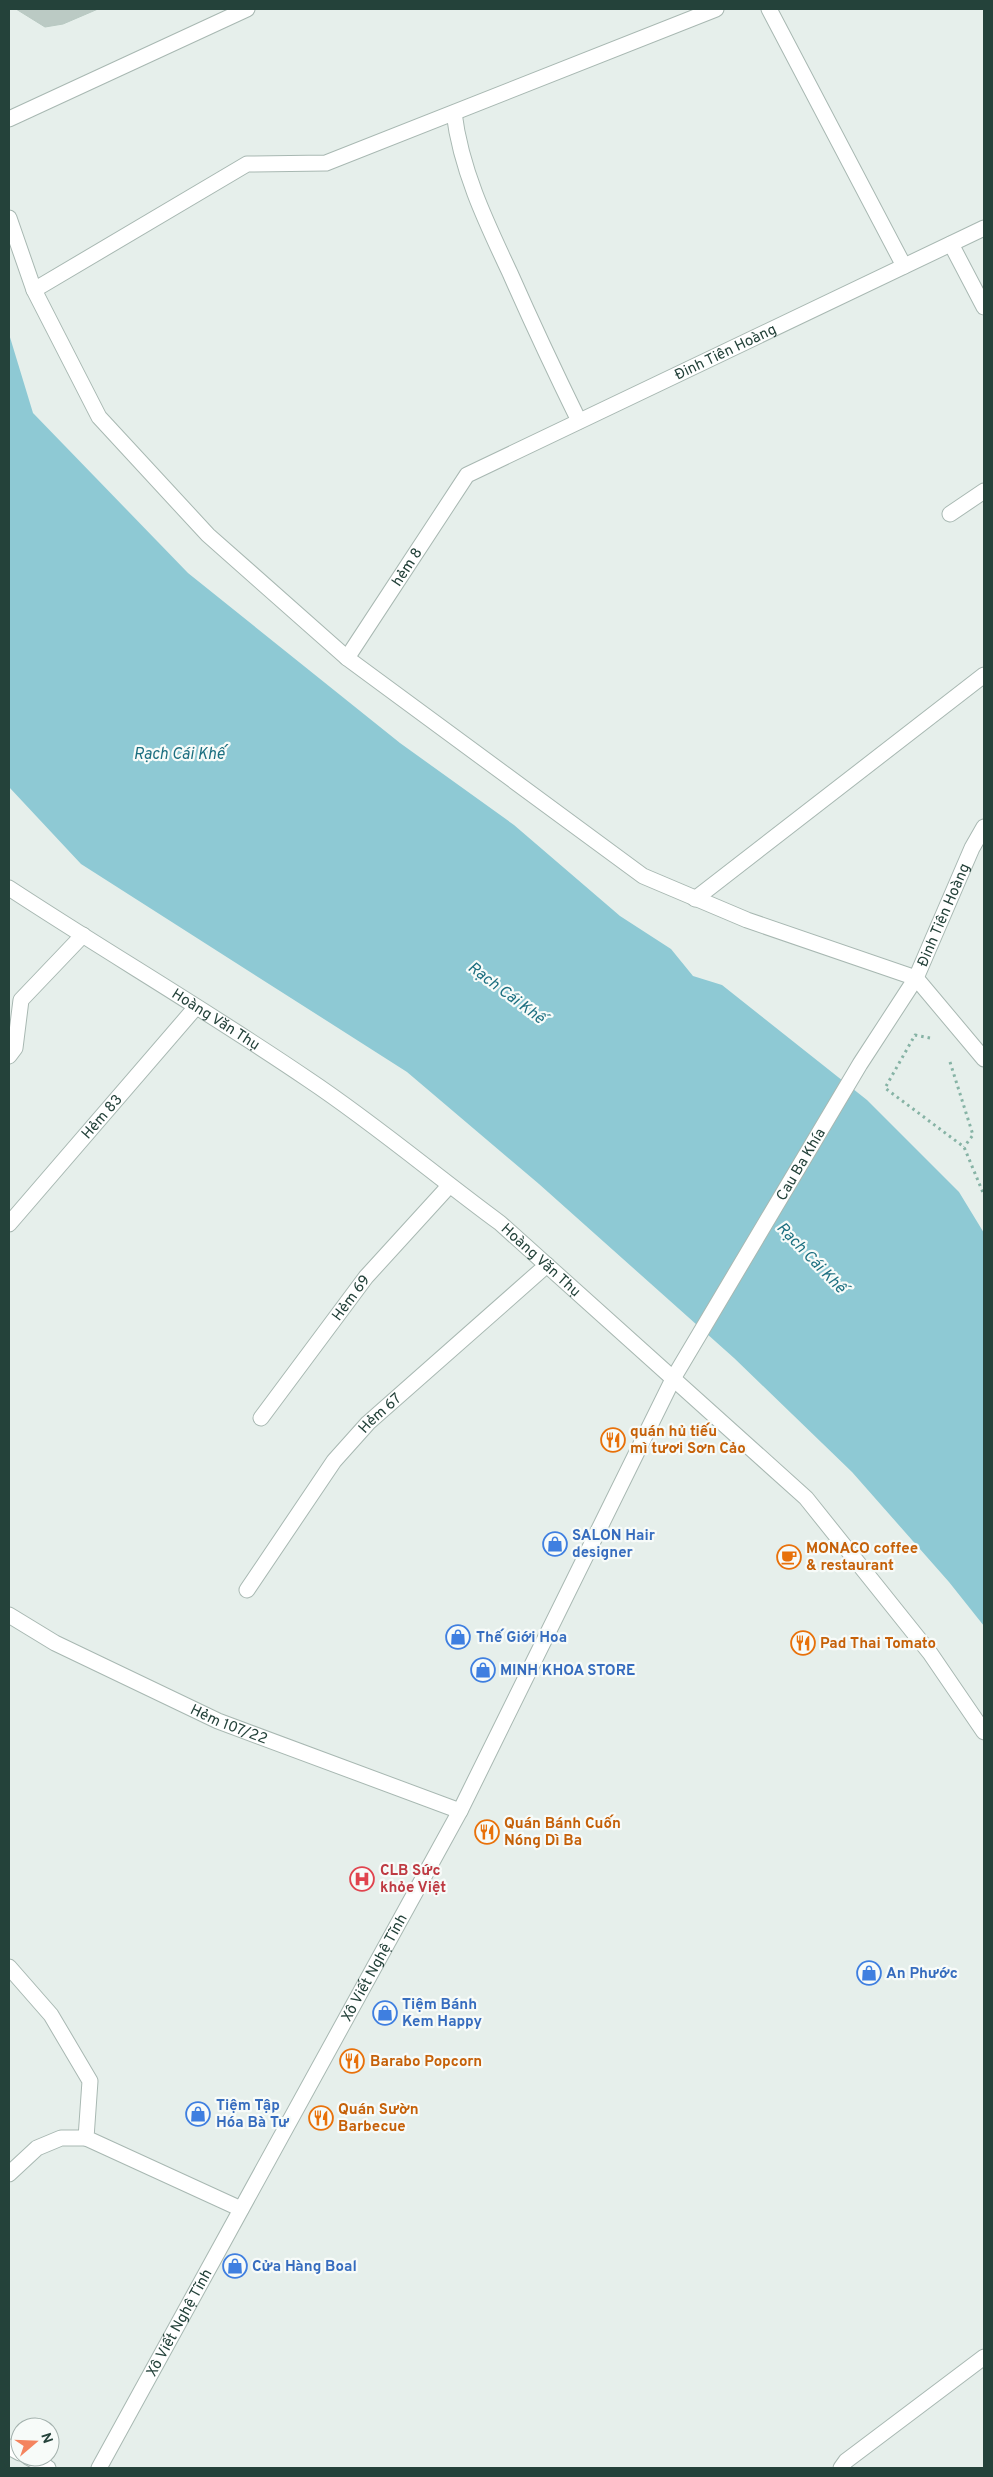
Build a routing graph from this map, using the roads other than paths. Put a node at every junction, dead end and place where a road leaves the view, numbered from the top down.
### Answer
1 (247, 9) edge
2 (716, 9) edge
3 (769, 9) edge
4 (454, 113) junction
5 (9, 119) edge
6 (9, 218) edge
7 (984, 228) edge
8 (952, 244) junction
9 (904, 266) junction
10 (34, 290) junction
11 (984, 307) edge
12 (579, 421) junction
13 (467, 475) joint
14 (984, 491) edge
15 (950, 514) dead end
16 (347, 658) junction
17 (984, 675) edge
18 (984, 827) edge
19 (978, 843) edge
20 (9, 888) edge
21 (695, 899) junction
22 (83, 935) junction
23 (916, 978) junction
24 (196, 1007) junction
25 (9, 1056) edge
26 (984, 1058) edge
27 (449, 1186) junction
28 (9, 1224) edge
29 (547, 1266) junction
30 (674, 1377) junction
31 (261, 1418) dead end
32 (247, 1590) dead end
33 (9, 1615) edge
34 (984, 1732) edge
35 (460, 1811) junction
36 (9, 1967) edge
37 (86, 2138) junction
38 (9, 2174) edge
39 (241, 2209) junction
40 (984, 2358) edge
41 (99, 2468) edge
42 (841, 2468) edge

1 - 5 street
2 - 4 street
3 - 9 street
4 - 10 street
4 - 12 street
6 - 10 street
7 - 8 street, Đinh Tiên Hoàng
8 - 9 street, Đinh Tiên Hoàng
8 - 11 street
9 - 12 street, Đinh Tiên Hoàng
10 - 16 street
12 - 13 street, Đinh Tiên Hoàng
13 - 16 street, hẻm 8
14 - 15 street
16 - 21 street
17 - 21 street
18 - 19 street, Đinh Tiên Hoàng
19 - 23 street, Đinh Tiên Hoàng
20 - 22 street, Hoàng Văn Thụ
21 - 23 street
22 - 24 street, Hoàng Văn Thụ
22 - 25 street
23 - 26 street
23 - 30 street, Cau Ba Khía
24 - 27 street, Hoàng Văn Thụ
24 - 28 street, Hẻm 83
27 - 29 street, Hoàng Văn Thụ
27 - 31 street, Hẻm 69
29 - 30 street, Hoàng Văn Thụ
29 - 32 street, Hẻm 67
30 - 34 street, Hoàng Văn Thụ
30 - 35 street, Xô Viết Nghệ Tĩnh
33 - 35 street, Hẻm 107/22
35 - 39 street, Xô Viết Nghệ Tĩnh
36 - 37 street
37 - 38 street
37 - 39 street
39 - 41 street, Xô Viết Nghệ Tĩnh
40 - 42 street

